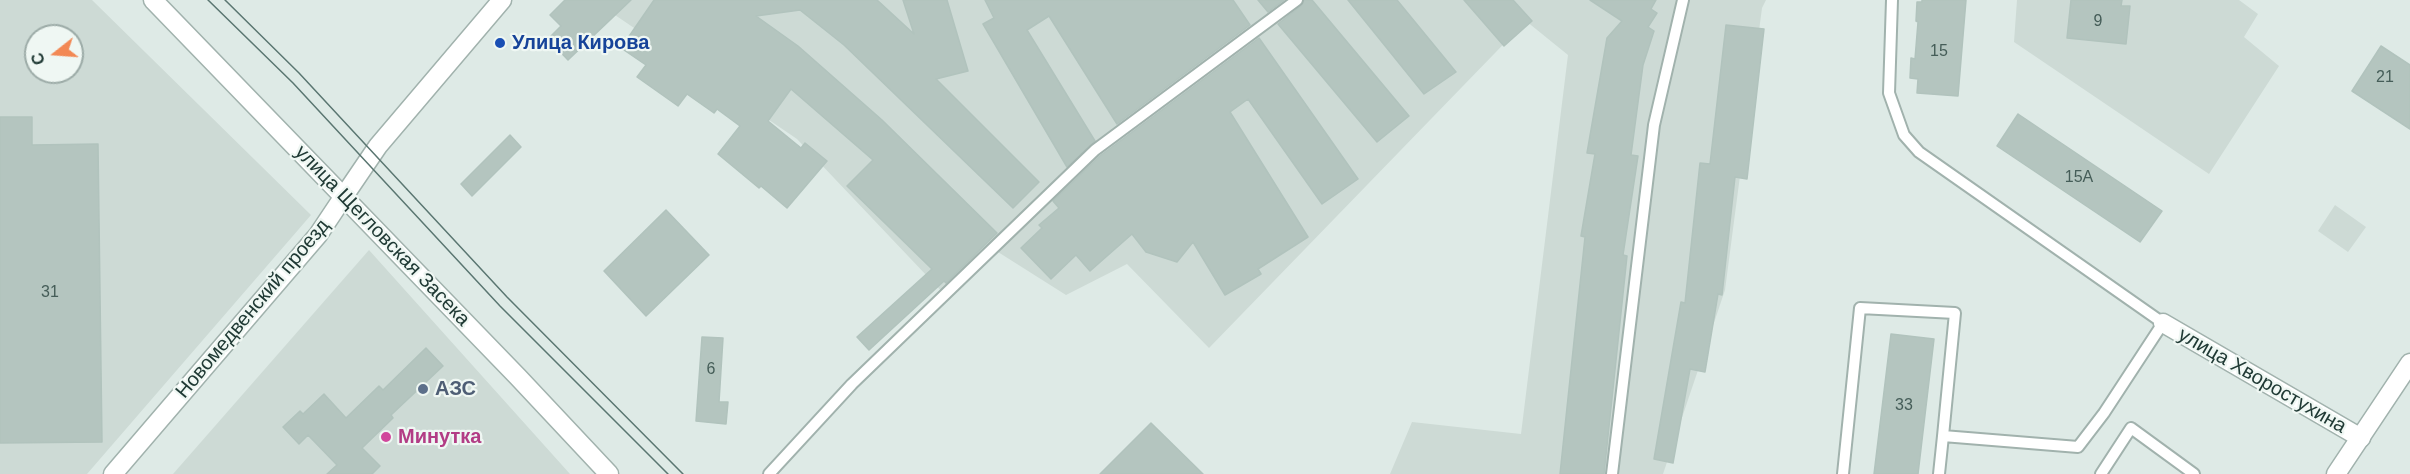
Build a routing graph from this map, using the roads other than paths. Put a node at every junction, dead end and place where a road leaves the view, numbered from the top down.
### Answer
1 (153, 0) edge
2 (502, 0) edge
3 (1297, 0) edge
4 (1683, 0) edge
5 (1892, 0) edge
6 (344, 196) junction
7 (2163, 323) junction
8 (2410, 363) edge
9 (1943, 436) junction
10 (2361, 438) junction
11 (113, 474) edge
12 (609, 474) edge
13 (769, 474) edge
14 (1612, 474) edge
15 (1843, 474) edge
16 (1939, 474) edge
17 (2101, 474) edge
18 (2194, 474) edge
19 (2336, 474) edge

1 - 6 street, улица Щегловская Засека
2 - 6 street, Новомедвенский проезд
3 - 13 lane
4 - 14 lane
5 - 7 lane
6 - 11 street, Новомедвенский проезд
6 - 12 street, улица Щегловская Засека
7 - 9 lane
7 - 10 street, улица Хворостухина
8 - 10 street, улица Хворостухина
9 - 15 lane
9 - 16 lane
10 - 19 street, улица Хворостухина
17 - 18 lane

